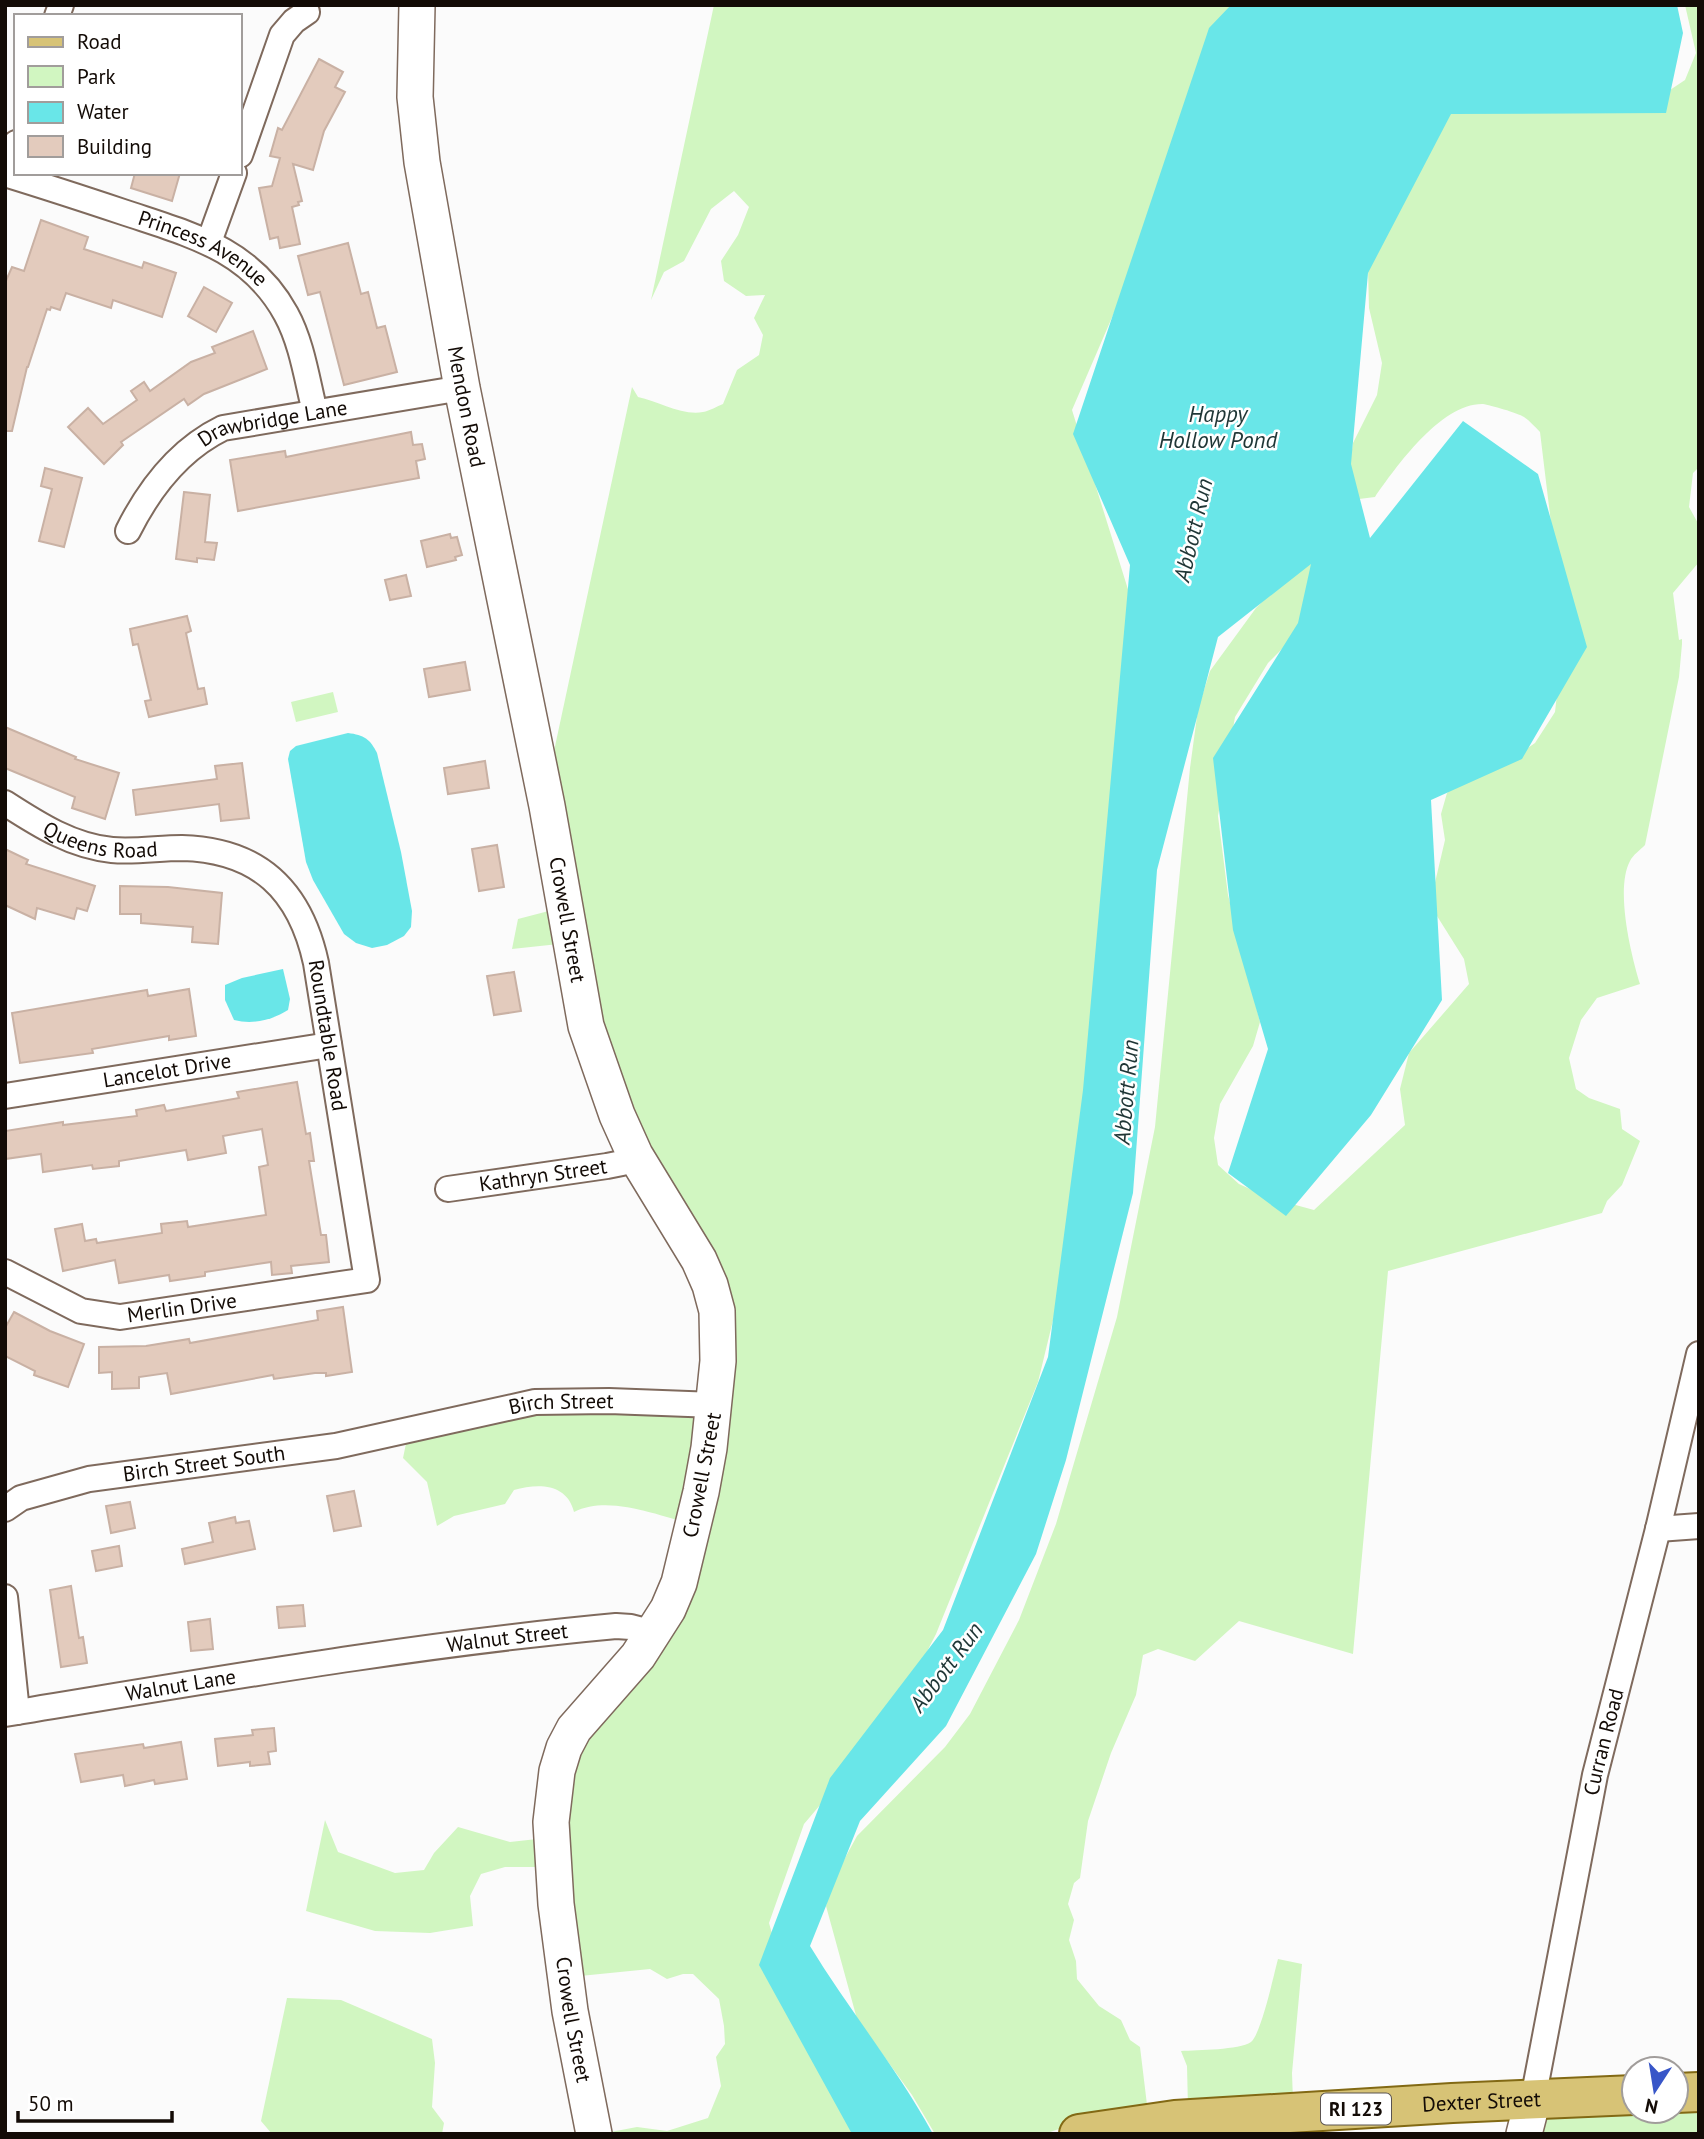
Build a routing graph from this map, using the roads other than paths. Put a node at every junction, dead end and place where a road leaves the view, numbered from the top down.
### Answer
1 (417, 5) edge
2 (307, 12) dead end
3 (14, 149) edge
4 (242, 149) edge
5 (5, 174) edge
6 (233, 175) edge
7 (209, 242) junction
8 (462, 388) junction
9 (315, 412) junction
10 (128, 531) dead end
11 (5, 803) edge
12 (547, 806) joint
13 (202, 850) joint
14 (329, 1045) junction
15 (5, 1096) edge
16 (635, 1155) junction
17 (448, 1189) dead end
18 (5, 1272) edge
19 (367, 1280) joint
20 (1699, 1354) edge
21 (715, 1405) junction
22 (409, 1430) joint
23 (5, 1509) edge
24 (1699, 1526) edge
25 (1658, 1529) junction
26 (5, 1597) edge
27 (654, 1633) junction
28 (359, 1657) joint
29 (11, 1713) edge
30 (1620, 2098) edge
31 (1528, 2116) edge
32 (594, 2134) edge
33 (1079, 2134) edge

1 - 8 street, Mendon Road
2 - 4 street
3 - 5 street
5 - 7 street, Princess Avenue
6 - 7 street
7 - 9 street, Princess Avenue
8 - 9 street, Drawbridge Lane
8 - 12 street, Mendon Road
9 - 10 street, Drawbridge Lane
11 - 13 street, Queens Road
12 - 16 street, Crowell Street
13 - 14 street, Roundtable Road
14 - 15 street, Lancelot Drive
14 - 19 street, Roundtable Road
16 - 17 street, Kathryn Street
16 - 21 street, Crowell Street
18 - 19 street, Merlin Drive
20 - 25 street, Curran Road
21 - 22 street, Birch Street
21 - 27 street, Crowell Street
22 - 23 street, Birch Street South
24 - 25 street
25 - 31 street, Curran Road
26 - 29 street
27 - 28 street, Walnut Street
27 - 32 street, Crowell Street
28 - 29 street, Walnut Lane
30 - 31 main road, Dexter Street / RI 123
31 - 33 main road, Dexter Street / RI 123

